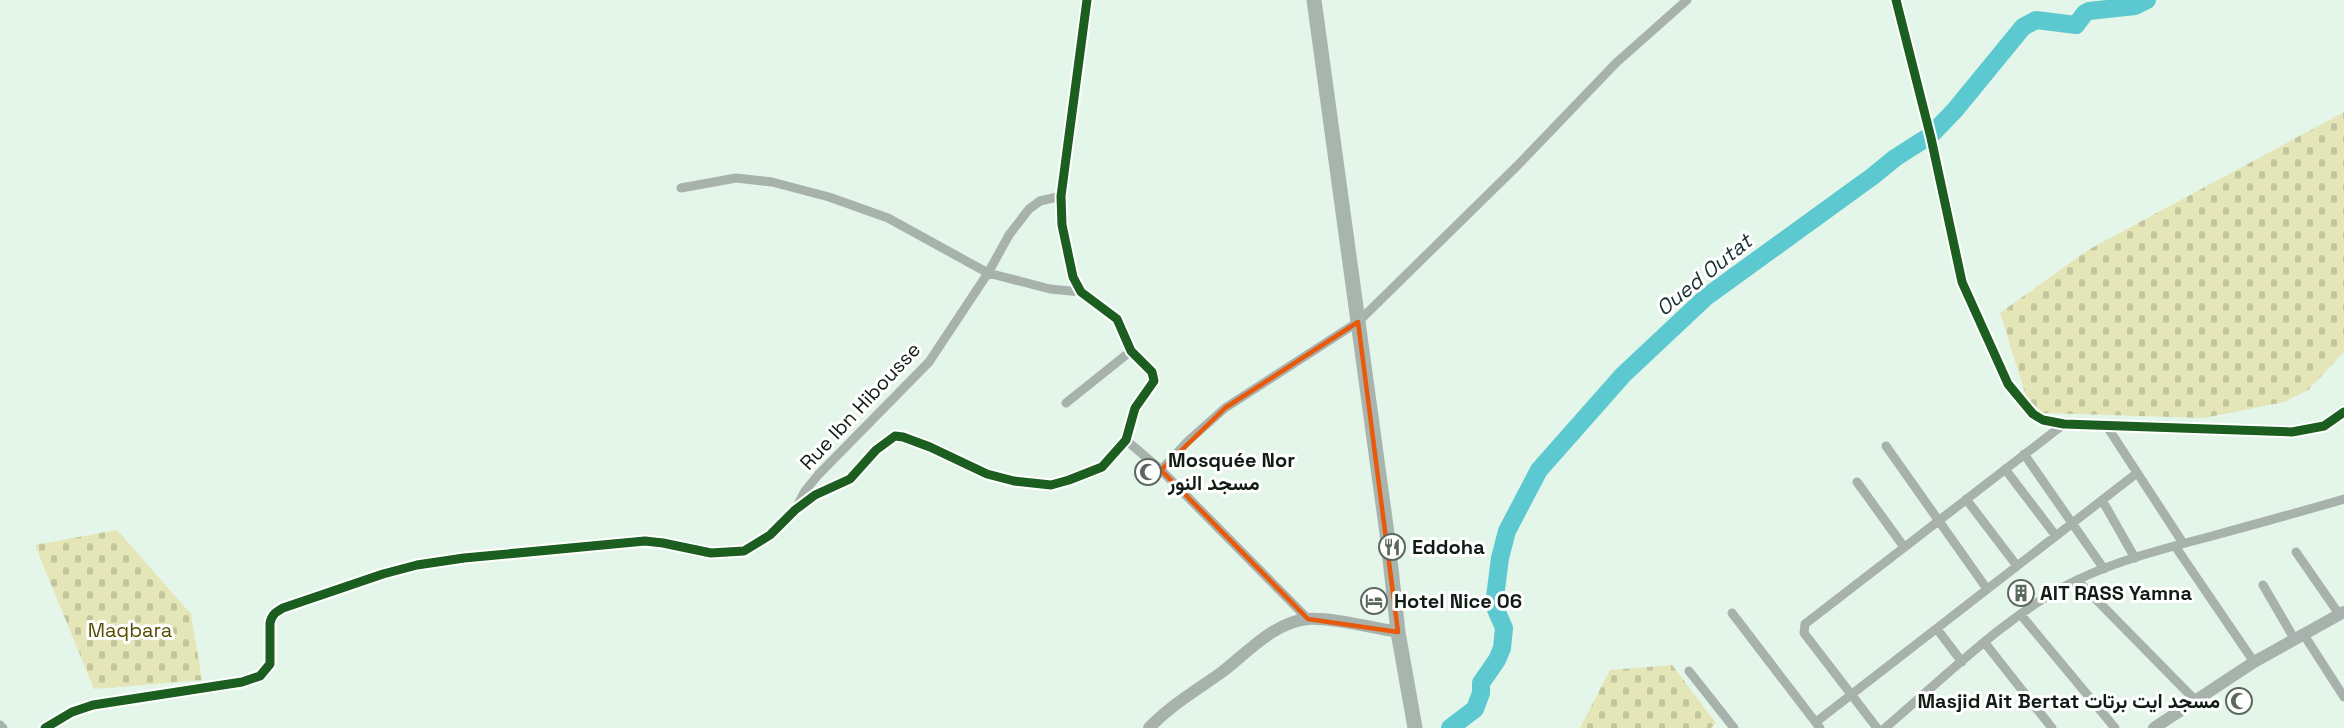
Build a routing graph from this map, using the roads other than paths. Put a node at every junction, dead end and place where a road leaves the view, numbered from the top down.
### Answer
1 (1088, 0) edge
2 (1314, 0) edge
3 (1687, 0) edge
4 (1896, 0) edge
5 (681, 188) dead end
6 (1061, 196) junction
7 (988, 273) junction
8 (1081, 292) junction
9 (1358, 322) junction
10 (1131, 351) junction
11 (1066, 403) dead end
12 (2344, 412) edge
13 (2064, 424) junction
14 (2106, 425) junction
15 (1125, 440) junction
16 (1886, 446) dead end
17 (2024, 454) junction
18 (2005, 469) junction
19 (1161, 470) junction
20 (2137, 473) junction
21 (1857, 482) dead end
22 (1966, 499) junction
23 (2344, 499) edge
24 (2102, 500) junction
25 (795, 510) junction
26 (1938, 520) junction
27 (2073, 523) junction
28 (2056, 536) junction
29 (2179, 544) junction
30 (1904, 547) junction
31 (2296, 552) dead end
32 (2135, 558) junction
33 (2017, 566) junction
34 (2104, 569) junction
35 (2077, 580) junction
36 (2263, 585) dead end
37 (1987, 589) junction
38 (1732, 613) dead end
39 (2341, 613) edge
40 (2021, 615) junction
41 (1308, 619) junction
42 (1937, 628) junction
43 (1398, 632) junction
44 (2300, 637) junction
45 (1985, 643) junction
46 (1962, 662) junction
47 (2254, 662) junction
48 (1689, 671) dead end
49 (1851, 695) junction
50 (2344, 697) edge
51 (2195, 700) junction
52 (1818, 725) edge
53 (45, 728) edge
54 (1149, 728) edge
55 (1415, 728) edge
56 (1734, 728) edge
57 (1877, 728) edge
58 (1885, 728) edge
59 (2052, 728) edge
60 (2115, 728) edge
61 (2154, 728) edge

1 - 6 street
2 - 9 main road
3 - 9 street
4 - 13 street
5 - 7 street
6 - 7 street, Rue Ibn Hibousse
6 - 8 street
7 - 8 street
7 - 25 street, Rue Ibn Hibousse
8 - 10 street
9 - 19 street
9 - 43 main road
10 - 11 street
10 - 15 street
12 - 14 street
13 - 14 street
13 - 17 street
14 - 20 street
15 - 19 street
15 - 25 street
16 - 26 street
17 - 18 street
17 - 27 street
18 - 22 street
18 - 28 street
19 - 41 street
20 - 24 street
20 - 29 street
21 - 30 street
22 - 26 street
22 - 33 street
23 - 29 street
24 - 27 street
24 - 32 street
25 - 53 street
26 - 30 street
26 - 37 street
27 - 28 street
27 - 34 street
28 - 33 street
29 - 32 street
29 - 47 street
30 - 49 street
31 - 39 street
32 - 34 street
33 - 37 street
34 - 35 street
35 - 40 street
35 - 51 street
36 - 44 street
37 - 42 street
38 - 52 street
39 - 44 street
40 - 45 street
40 - 60 street
41 - 43 street
41 - 54 street
42 - 46 street
42 - 49 street
43 - 55 main road
44 - 47 street
44 - 50 street
45 - 46 street
45 - 59 street
46 - 58 street
47 - 51 street
48 - 56 street
49 - 52 street
49 - 57 street
51 - 61 street

